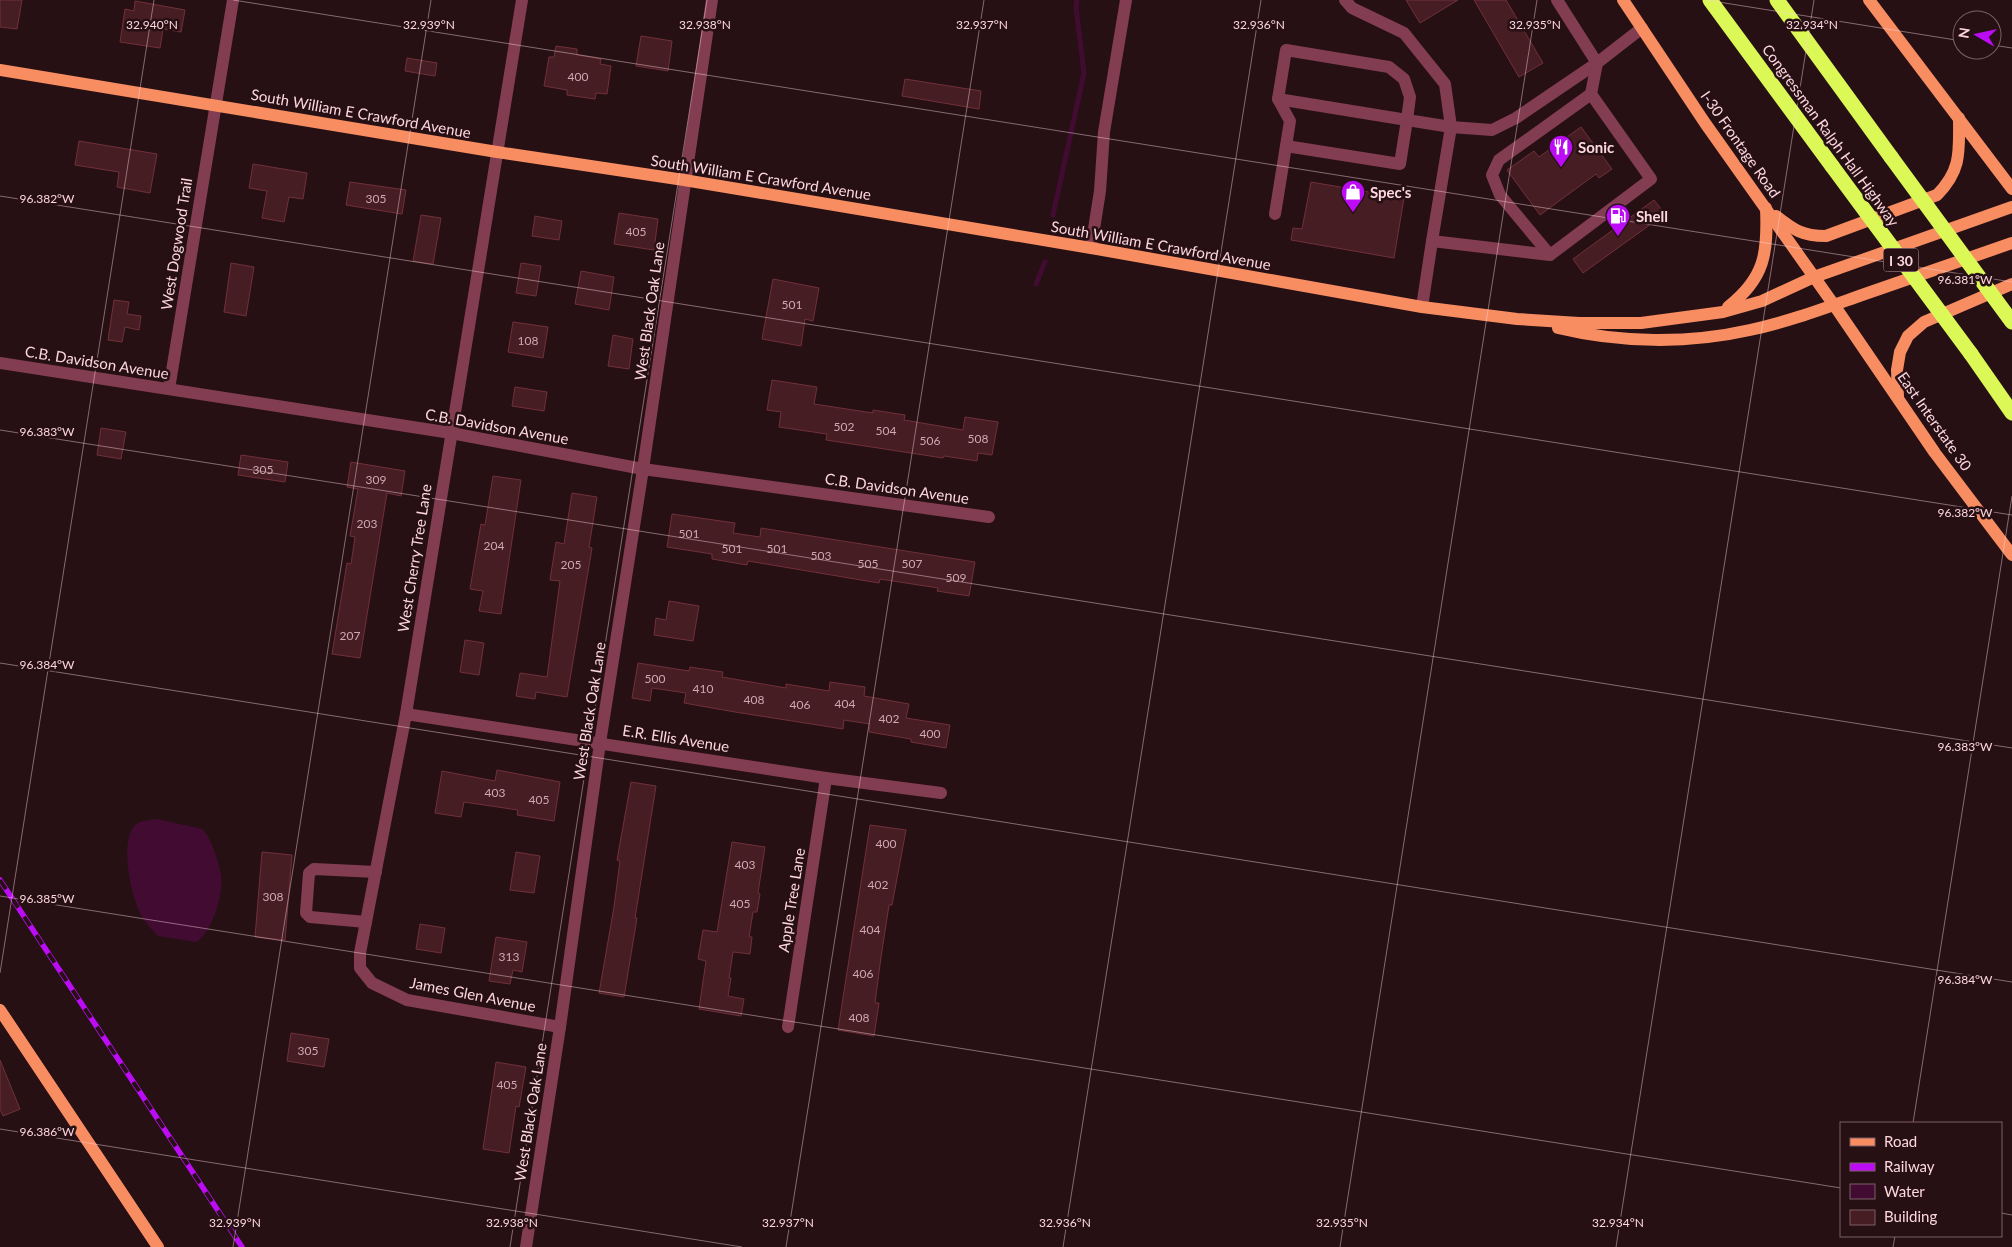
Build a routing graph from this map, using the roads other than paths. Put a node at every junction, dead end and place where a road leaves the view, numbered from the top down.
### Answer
1 (233, 0) edge
2 (522, 0) edge
3 (712, 0) edge
4 (1126, 0) edge
5 (1345, 0) edge
6 (1557, 0) edge
7 (1623, 0) edge
8 (1710, 0) edge
9 (1777, 0) edge
10 (1869, 0) edge
11 (1642, 28) junction
12 (1597, 63) junction
13 (0, 70) edge
14 (1591, 94) junction
15 (1278, 99) junction
16 (214, 105) junction
17 (1959, 118) junction
18 (1407, 120) junction
19 (1451, 127) junction
20 (1286, 146) junction
21 (497, 152) junction
22 (684, 180) junction
23 (2012, 189) edge
24 (2012, 207) edge
25 (1766, 208) junction
26 (1275, 214) dead end
27 (1432, 241) junction
28 (2012, 243) edge
29 (1091, 248) junction
30 (1550, 255) junction
31 (1814, 277) junction
32 (2012, 284) edge
33 (1834, 305) junction
34 (1422, 307) junction
35 (1723, 312) junction
36 (1517, 319) junction
37 (2012, 322) edge
38 (0, 363) edge
39 (169, 390) junction
40 (1898, 399) junction
41 (2012, 413) edge
42 (451, 433) junction
43 (643, 469) junction
44 (989, 517) dead end
45 (2012, 554) edge
46 (406, 714) junction
47 (600, 743) junction
48 (826, 778) junction
49 (941, 794) dead end
50 (376, 872) junction
51 (366, 922) junction
52 (360, 968) joint
53 (0, 1010) edge
54 (560, 1027) junction
55 (788, 1027) dead end
56 (158, 1247) edge
57 (526, 1247) edge

1 - 16 street, West Dogwood Trail
2 - 21 street, West Cherry Tree Lane
3 - 22 street, West Black Oak Lane
4 - 29 street
5 - 19 street
6 - 12 street
7 - 11 main road, I-30 Frontage Road
8 - 41 highway, Congressman Ralph Hall Highway / I 30, bridge
9 - 37 highway, bridge
10 - 17 main road
11 - 12 street
11 - 25 main road, I-30 Frontage Road
12 - 14 street
12 - 19 street
13 - 16 main road, South William E Crawford Avenue
14 - 30 street
14 - 30 street
15 - 18 street
15 - 18 street
15 - 20 street
16 - 21 main road, South William E Crawford Avenue
16 - 39 street, West Dogwood Trail
17 - 23 main road
17 - 25 main road
18 - 19 street
18 - 20 street
19 - 27 street
20 - 26 street
21 - 22 main road, South William E Crawford Avenue
21 - 42 street, West Cherry Tree Lane
22 - 29 main road, South William E Crawford Avenue
22 - 43 street, West Black Oak Lane
24 - 31 main road
25 - 31 main road, I-30 Frontage Road
25 - 35 main road
27 - 30 street
27 - 34 street
28 - 33 main road
29 - 34 main road, South William E Crawford Avenue
31 - 33 main road, I-30 Frontage Road
31 - 35 main road
32 - 40 main road
33 - 36 main road
33 - 40 main road, East Interstate 30
34 - 36 main road, South William E Crawford Avenue
35 - 36 main road
38 - 39 street, C.B. Davidson Avenue
39 - 42 street, C.B. Davidson Avenue
40 - 45 main road, East Interstate 30
42 - 43 street, C.B. Davidson Avenue
42 - 46 street, West Cherry Tree Lane
43 - 44 street, C.B. Davidson Avenue
43 - 47 street, West Black Oak Lane
46 - 47 street, E.R. Ellis Avenue
46 - 50 street, West Cherry Tree Lane
47 - 48 street, E.R. Ellis Avenue
47 - 54 street, West Black Oak Lane
48 - 49 street, E.R. Ellis Avenue
48 - 55 street, Apple Tree Lane
50 - 51 street, West Cherry Tree Lane
50 - 51 street
51 - 52 street, West Cherry Tree Lane
52 - 54 street, James Glen Avenue
53 - 56 main road
54 - 57 street, West Black Oak Lane

